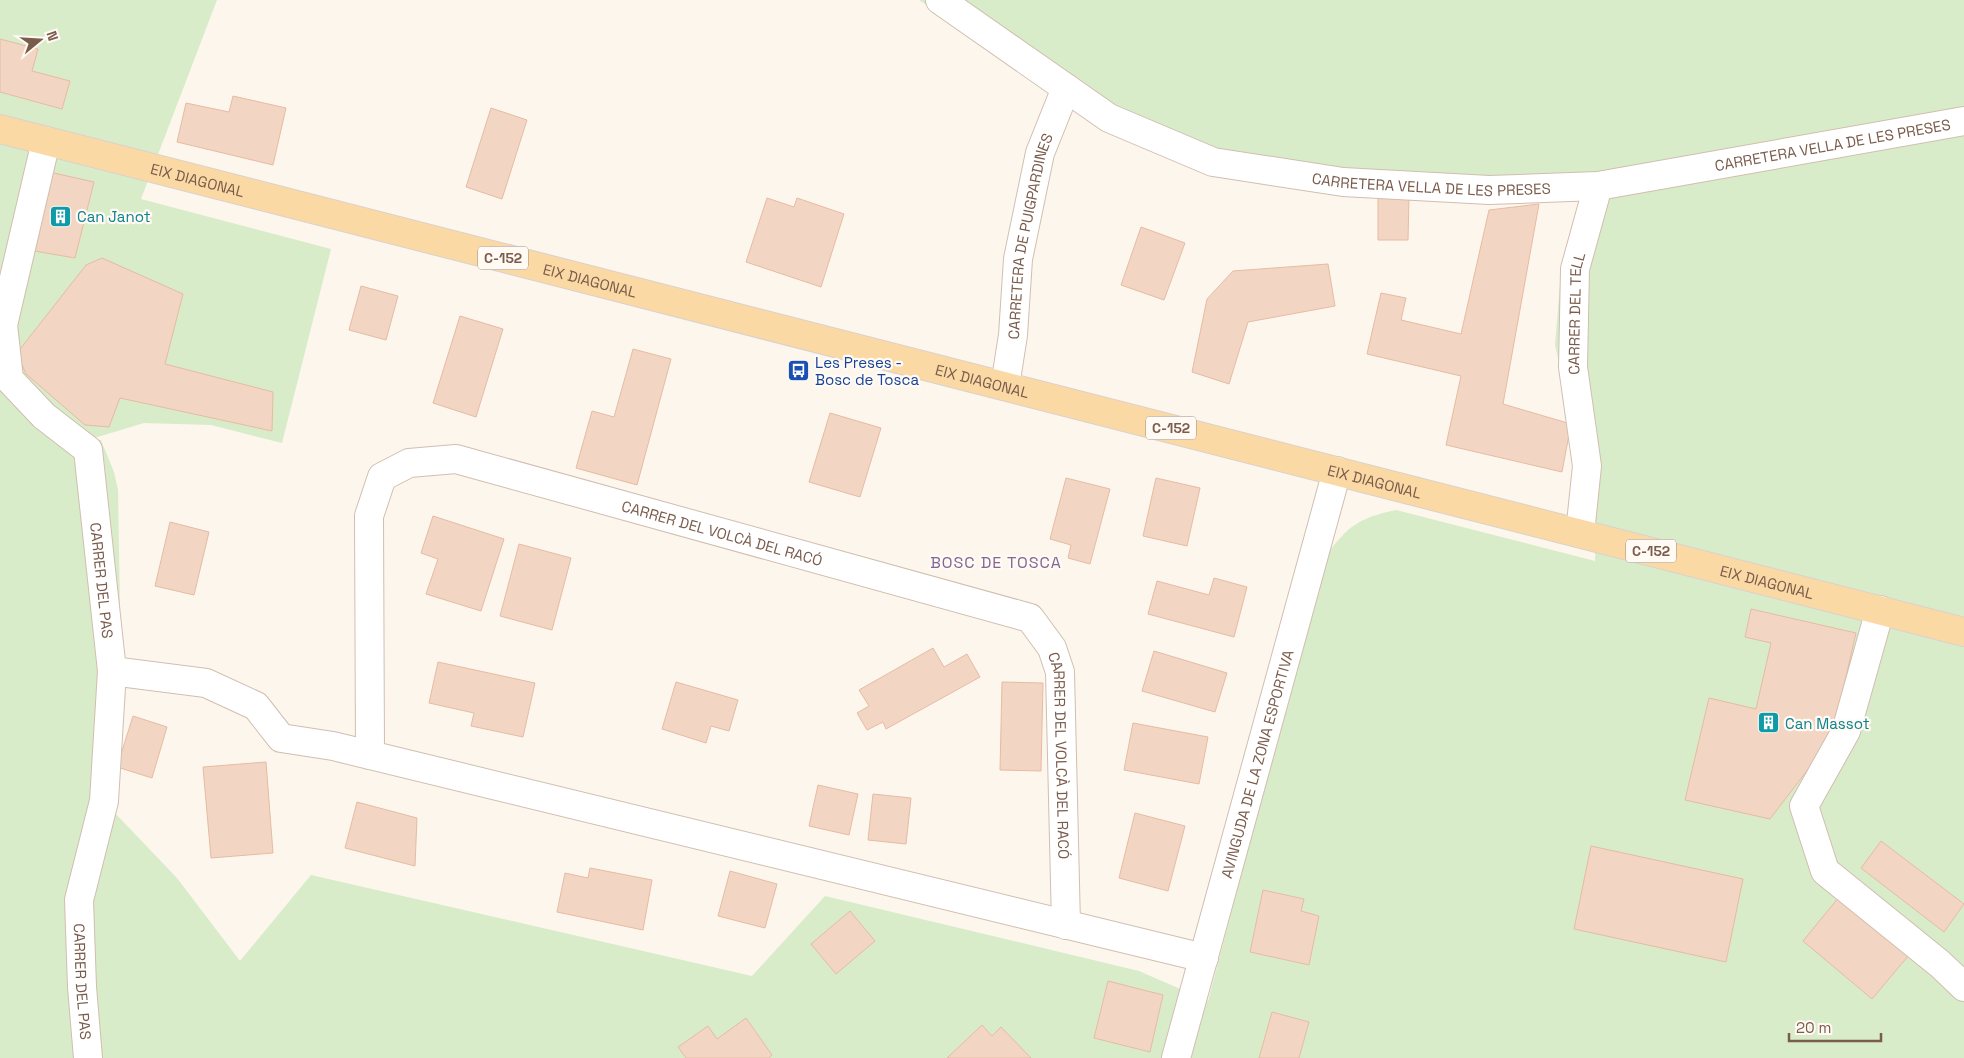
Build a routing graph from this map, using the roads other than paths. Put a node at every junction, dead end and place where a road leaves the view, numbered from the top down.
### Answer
1 (940, 0) edge
2 (1066, 88) junction
3 (1964, 120) edge
4 (0, 129) edge
5 (46, 141) junction
6 (1598, 186) junction
7 (1006, 386) junction
8 (1337, 471) junction
9 (1580, 533) junction
10 (1880, 610) junction
11 (1964, 632) edge
12 (112, 671) junction
13 (370, 755) junction
14 (1066, 925) junction
15 (1204, 958) junction
16 (1964, 987) edge
17 (88, 1058) edge
18 (1176, 1058) edge

1 - 2 street, CARRETERA VELLA DE LES PRESES
2 - 6 street, CARRETERA VELLA DE LES PRESES
2 - 7 street, CARRETERA DE PUIGPARDINES
3 - 6 street, CARRETERA VELLA DE LES PRESES
4 - 5 main road, EIX DIAGONAL / C-152
5 - 7 main road, EIX DIAGONAL / C-152
5 - 12 street, CARRER DEL PAS
6 - 9 street, CARRER DEL TELL
7 - 8 main road, EIX DIAGONAL / C-152
8 - 9 main road, EIX DIAGONAL / C-152
8 - 15 street, AVINGUDA DE LA ZONA ESPORTIVA
9 - 10 main road, EIX DIAGONAL / C-152
10 - 11 main road, EIX DIAGONAL / C-152
10 - 16 street
12 - 13 street
12 - 17 street, CARRER DEL PAS
13 - 14 street
13 - 14 street, CARRER DEL VOLCÀ DEL RACÓ
14 - 15 street
15 - 18 street, AVINGUDA DE LA ZONA ESPORTIVA

